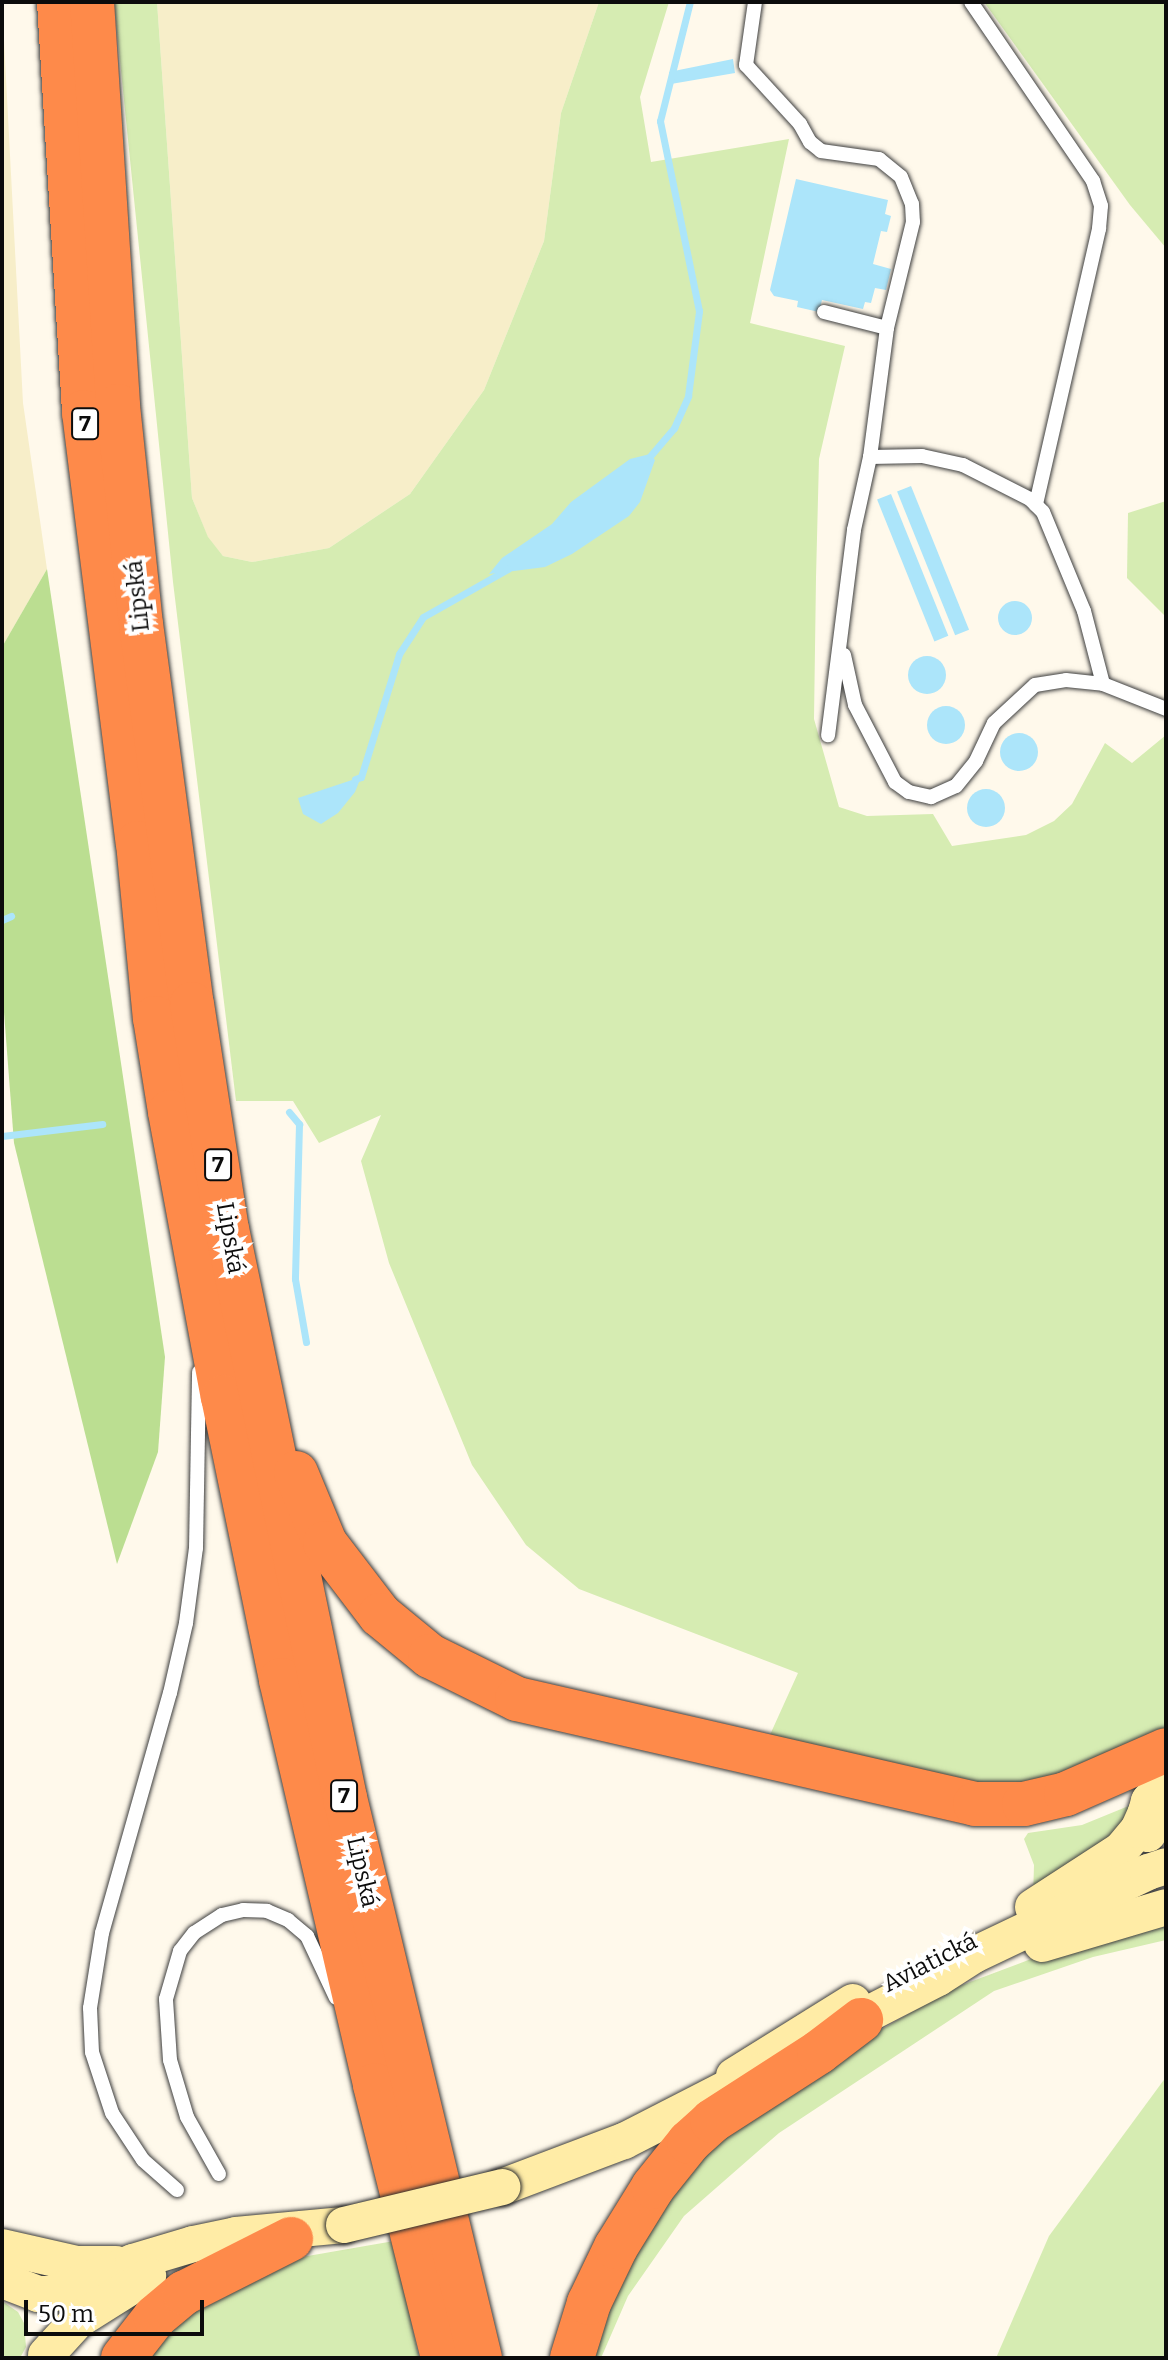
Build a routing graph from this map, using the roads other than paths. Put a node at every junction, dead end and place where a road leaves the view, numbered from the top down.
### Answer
1 (59, 2) edge
2 (92, 2) edge
3 (755, 2) edge
4 (971, 2) edge
5 (824, 312) dead end
6 (887, 328) junction
7 (870, 457) junction
8 (1036, 505) junction
9 (842, 647) junction
10 (1103, 684) junction
11 (1166, 709) edge
12 (828, 735) dead end
13 (210, 1234) junction
14 (1166, 1750) edge
15 (814, 1768) junction
16 (1159, 1790) edge
17 (1166, 1857) edge
18 (1166, 1866) edge
19 (1166, 1907) edge
20 (938, 1978) junction
21 (861, 2020) junction
22 (375, 2085) junction
23 (700, 2100) junction
24 (219, 2174) dead end
25 (177, 2190) dead end
26 (344, 2225) junction
27 (291, 2239) junction
28 (414, 2245) junction
29 (2, 2247) edge
30 (133, 2262) junction
31 (13, 2284) edge
32 (46, 2356) edge
33 (123, 2358) edge
34 (426, 2358) edge
35 (443, 2358) edge
36 (480, 2358) edge
37 (572, 2358) edge

1 - 13 highway, Lipská / 7
2 - 13 highway, Lipská / 7
3 - 6 lane
4 - 8 lane
5 - 6 lane
6 - 7 lane
7 - 8 lane
7 - 9 lane
8 - 10 lane
9 - 10 lane
9 - 12 lane
10 - 11 lane
13 - 15 highway
13 - 22 highway, Lipská / 7
13 - 25 lane
13 - 36 highway, Lipská / 7
14 - 15 highway
15 - 16 highway
16 - 17 main road
16 - 23 main road, Aviatická
18 - 20 main road
19 - 20 main road, Aviatická
20 - 21 main road
21 - 23 main road
21 - 37 highway
22 - 24 lane
22 - 28 highway, Lipská / 7
23 - 26 main road, bridge
26 - 27 main road
26 - 30 main road
27 - 32 main road
27 - 33 highway
28 - 34 highway
28 - 35 highway, Lipská / 7
29 - 30 main road
30 - 31 main road
31 - 32 main road

